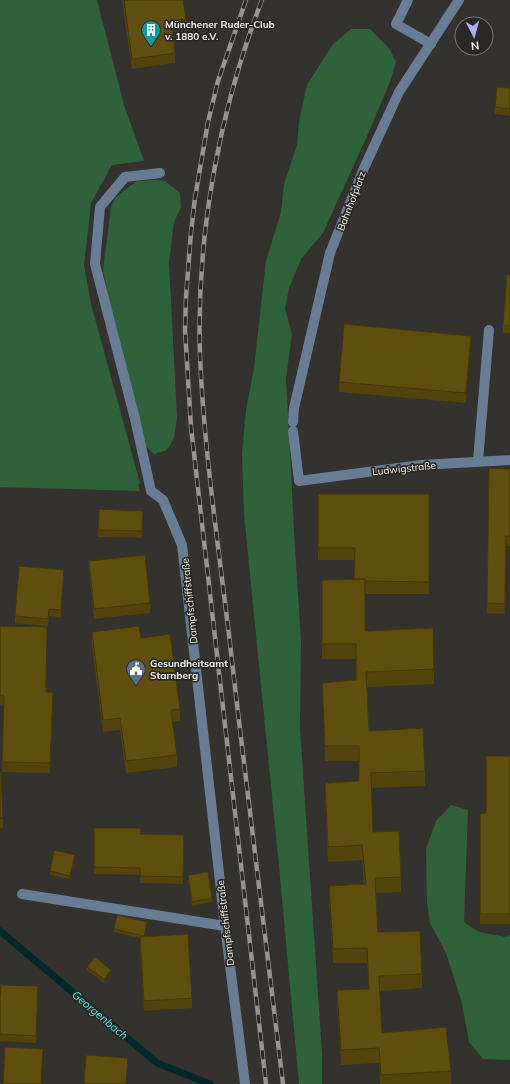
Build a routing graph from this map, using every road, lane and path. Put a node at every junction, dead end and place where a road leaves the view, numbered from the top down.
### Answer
1 (408, 0) edge
2 (459, 0) edge
3 (431, 44) junction
4 (160, 173) dead end
5 (489, 330) dead end
6 (510, 460) edge
7 (478, 461) junction
8 (298, 480) joint
9 (22, 894) dead end
10 (225, 926) junction
11 (245, 1084) edge

1 - 3 street
2 - 3 street, Bahnhofplatz
3 - 8 street, Bahnhofplatz
4 - 10 street, Dampfschiffstraße
5 - 7 street
6 - 7 street, Ludwigstraße
7 - 8 street, Ludwigstraße
9 - 10 street
10 - 11 street, Dampfschiffstraße

